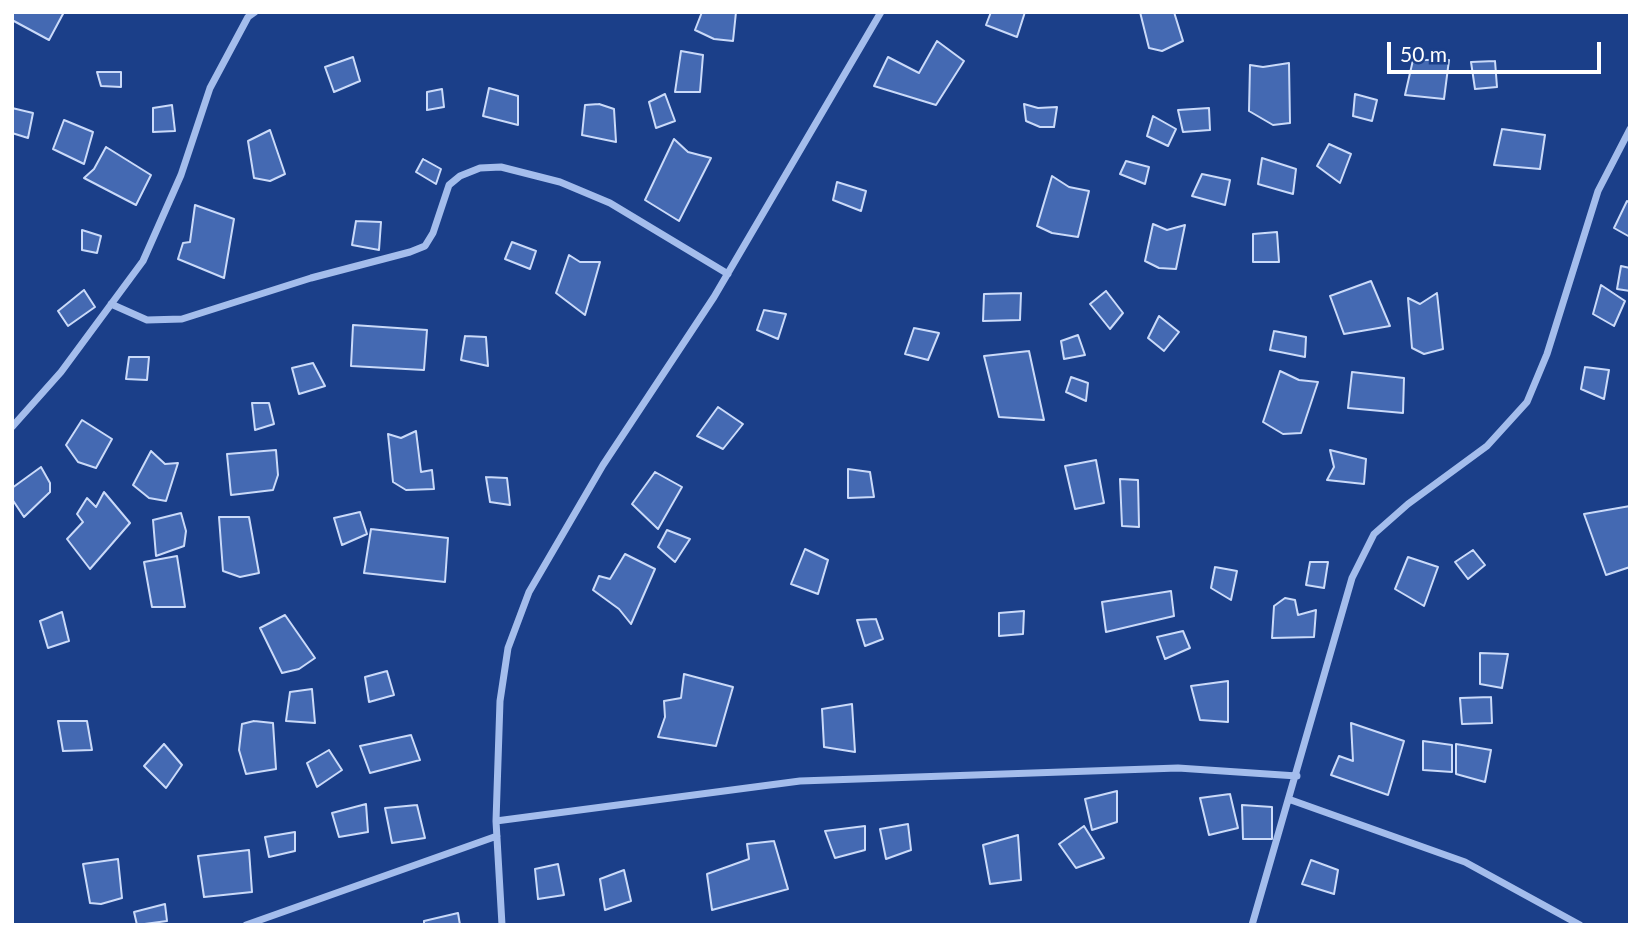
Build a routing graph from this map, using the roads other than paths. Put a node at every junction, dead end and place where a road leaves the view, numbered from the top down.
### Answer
1 (881, 12) edge
2 (250, 14) edge
3 (1630, 129) edge
4 (728, 274) junction
5 (111, 304) junction
6 (12, 427) edge
7 (1297, 776) junction
8 (1290, 800) junction
9 (496, 821) junction
10 (497, 836) junction
11 (246, 925) edge
12 (502, 925) edge
13 (1252, 925) edge
14 (1580, 925) edge

1 - 4 street
2 - 5 street
3 - 7 street
4 - 5 street
4 - 9 street
5 - 6 street
7 - 8 street
7 - 9 street
8 - 13 street
8 - 14 street
9 - 10 street
10 - 11 street
10 - 12 street

